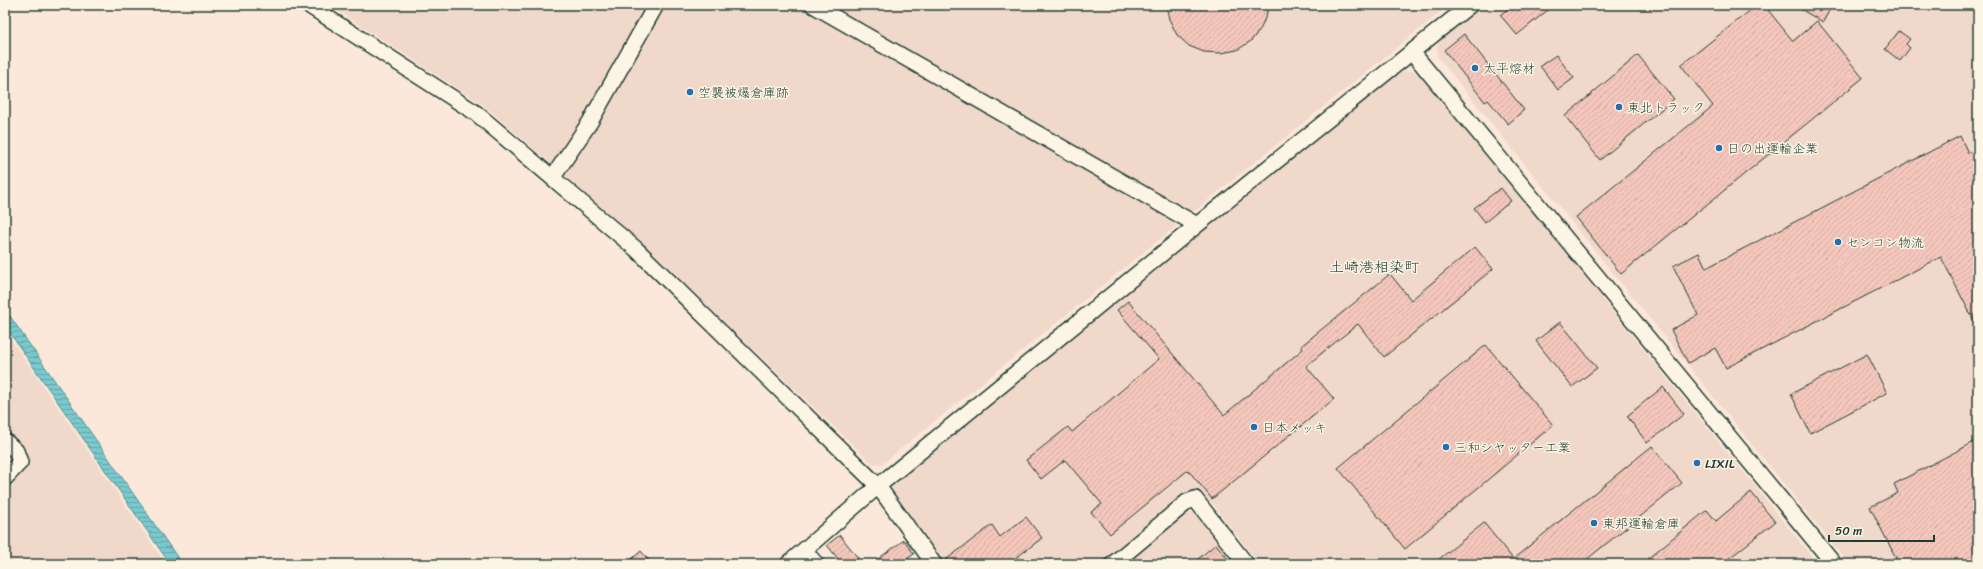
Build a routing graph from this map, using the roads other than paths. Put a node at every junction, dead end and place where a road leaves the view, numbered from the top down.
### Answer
1 (308, 5) edge
2 (656, 5) edge
3 (813, 5) edge
4 (1470, 5) edge
5 (1412, 52) junction
6 (553, 177) junction
7 (1197, 225) junction
8 (5, 441) edge
9 (5, 478) edge
10 (878, 486) junction
11 (804, 550) junction
12 (788, 564) edge
13 (816, 564) edge
14 (934, 564) edge
15 (1113, 564) edge
16 (1246, 564) edge
17 (1834, 564) edge

1 - 6 street
2 - 6 street
3 - 7 street
4 - 5 street
5 - 7 street
5 - 17 street
6 - 10 street
7 - 10 street
8 - 9 street
10 - 11 street
10 - 14 street
11 - 12 street
11 - 13 street
15 - 16 street

